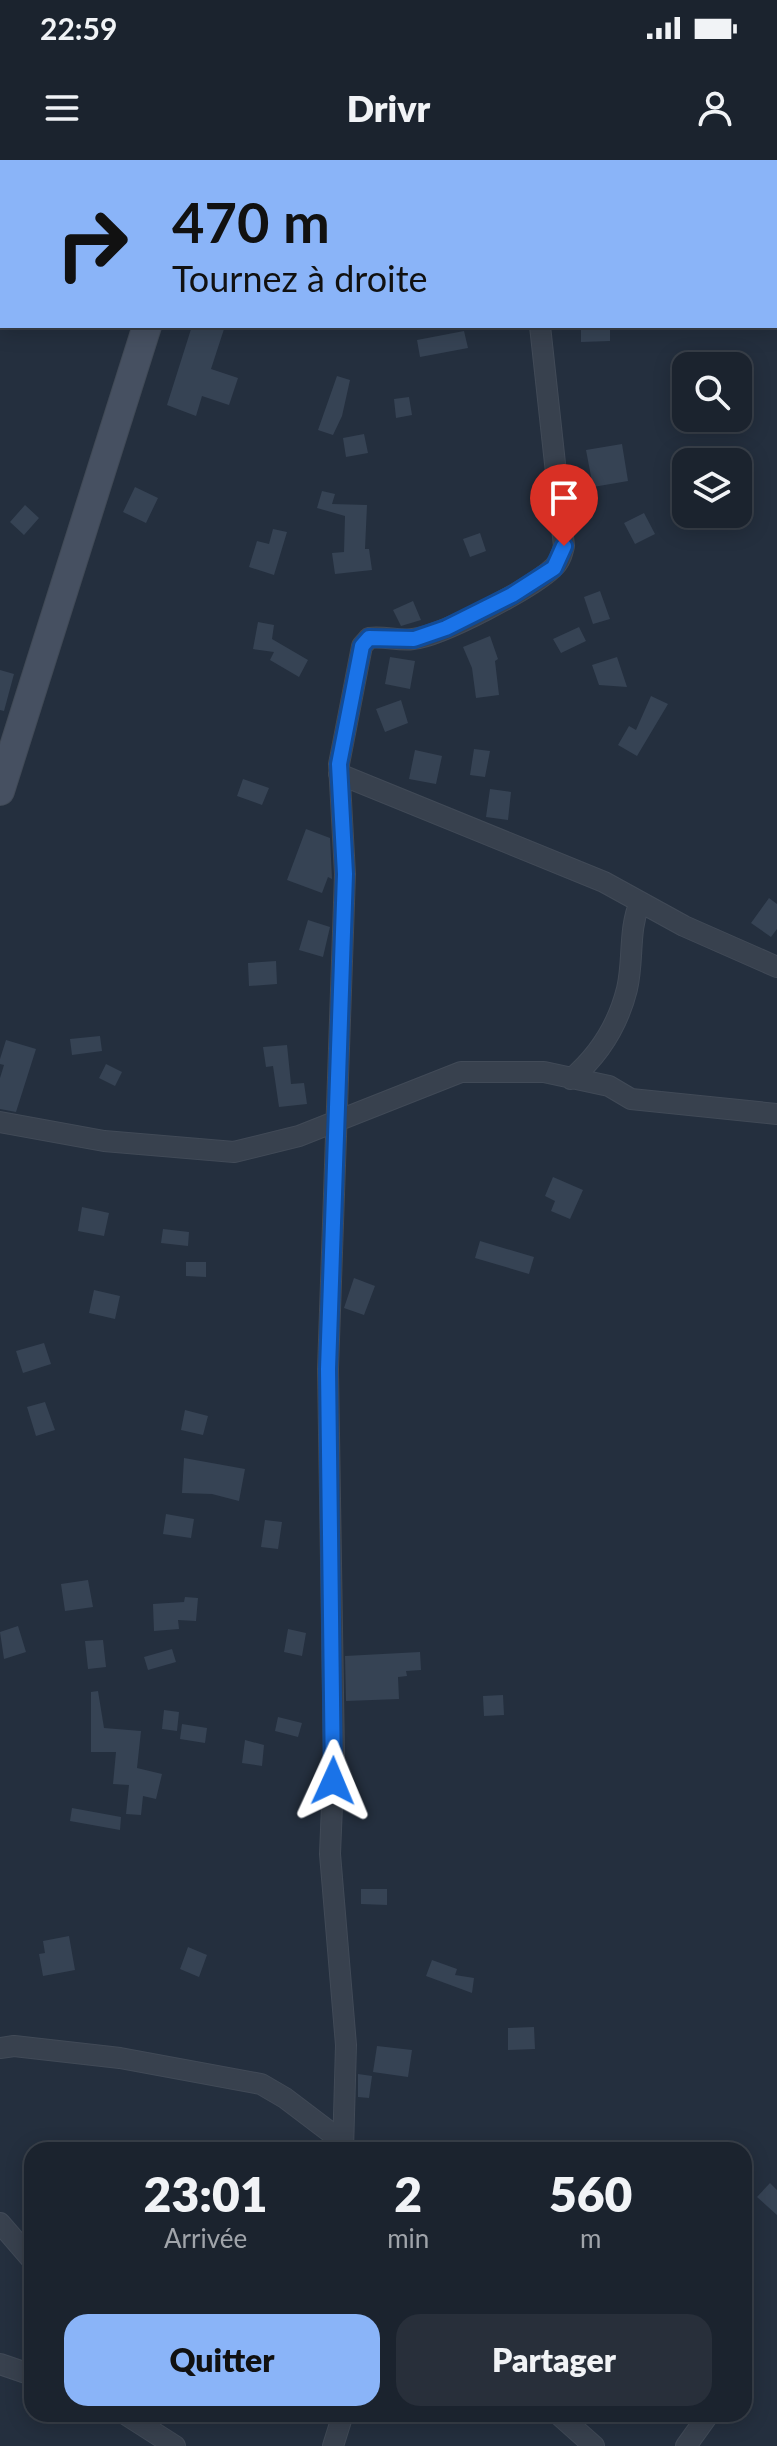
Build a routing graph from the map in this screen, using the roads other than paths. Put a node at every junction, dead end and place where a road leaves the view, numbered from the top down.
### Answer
1 (146, 328) edge
2 (540, 328) edge
3 (339, 774) junction
4 (0, 791) edge
5 (640, 902) junction
6 (777, 967) edge
7 (571, 1079) junction
8 (777, 1114) edge
9 (0, 1122) edge
10 (336, 1123) junction
11 (0, 2048) edge
12 (338, 2142) edge
13 (343, 2142) edge
14 (0, 2223) edge
15 (24, 2251) edge
16 (0, 2364) edge
17 (24, 2372) edge
18 (138, 2422) edge
19 (340, 2422) edge
20 (567, 2422) edge
21 (703, 2422) edge
22 (175, 2446) edge
23 (333, 2446) edge
24 (594, 2446) edge
25 (686, 2446) edge

1 - 4 street
2 - 3 street
3 - 5 street
3 - 10 street
5 - 6 street
5 - 7 street
7 - 8 street
7 - 10 street
9 - 10 street
10 - 13 street
11 - 12 street
14 - 15 street
16 - 17 street
18 - 22 street
19 - 23 street
20 - 24 street
21 - 25 street

